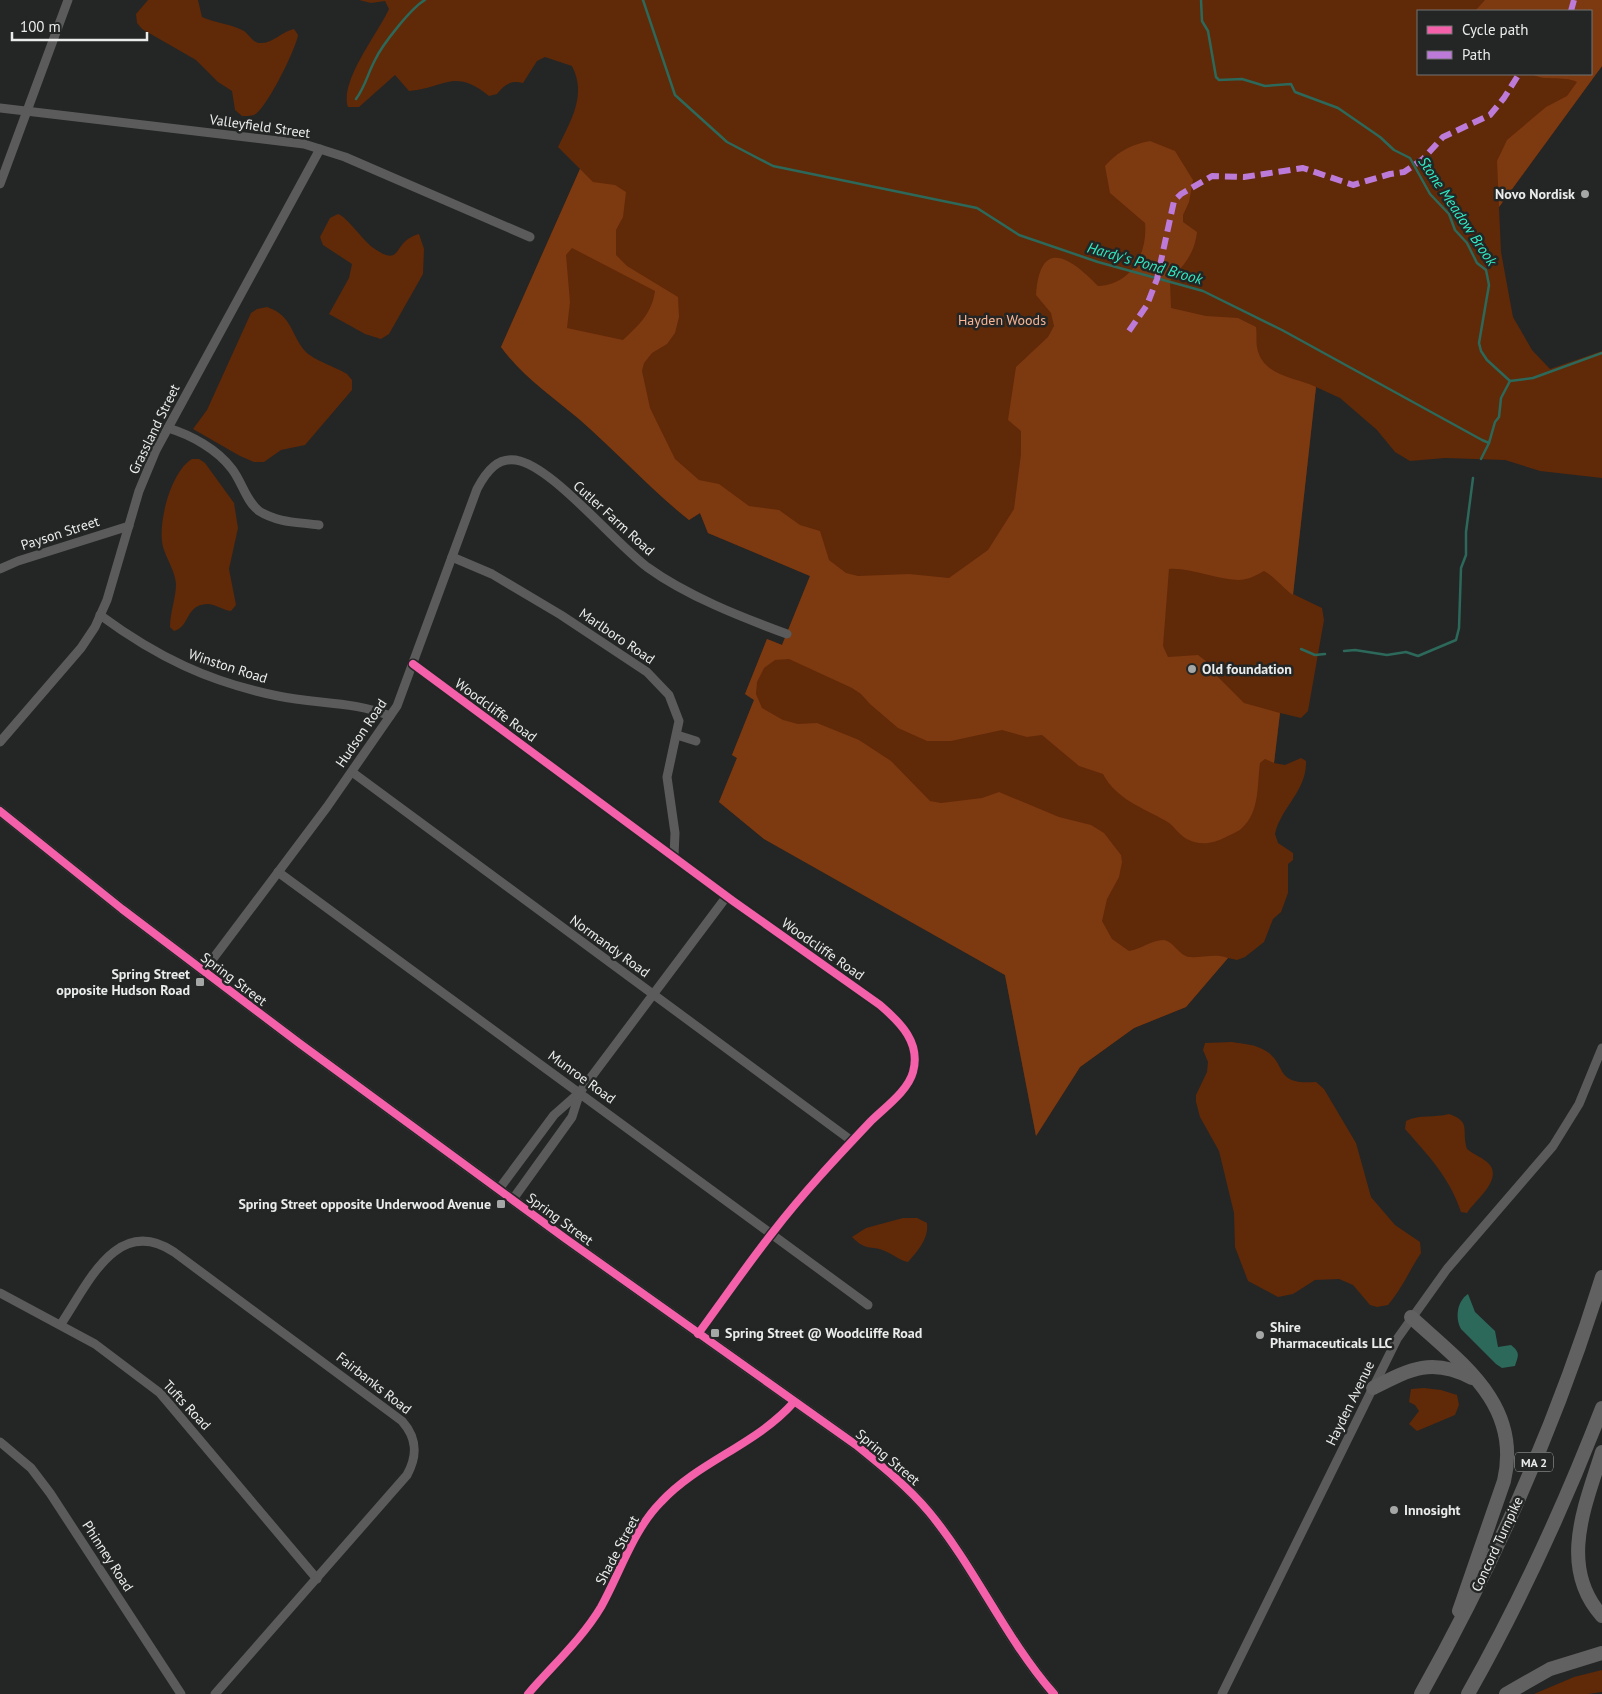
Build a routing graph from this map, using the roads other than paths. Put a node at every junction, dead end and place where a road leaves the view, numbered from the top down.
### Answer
1 (68, 0) edge
2 (0, 108) edge
3 (27, 112) junction
4 (320, 149) junction
5 (0, 184) edge
6 (530, 237) dead end
7 (168, 428) junction
8 (483, 477) joint
9 (318, 525) dead end
10 (129, 526) junction
11 (452, 557) junction
12 (0, 570) edge
13 (100, 615) junction
14 (787, 634) dead end
15 (413, 664) junction
16 (390, 716) junction
17 (677, 735) junction
18 (696, 741) dead end
19 (0, 742) edge
20 (352, 772) junction
21 (0, 812) edge
22 (674, 856) junction
23 (278, 872) junction
24 (726, 896) junction
25 (204, 972) junction
26 (653, 994) junction
27 (1602, 1048) edge
28 (580, 1092) junction
29 (852, 1141) junction
30 (499, 1189) junction
31 (513, 1199) junction
32 (772, 1233) junction
33 (1602, 1277) edge
34 (0, 1294) edge
35 (868, 1305) dead end
36 (1411, 1317) junction
37 (61, 1324) junction
38 (698, 1334) junction
39 (1477, 1380) junction
40 (1373, 1388) junction
41 (794, 1402) junction
42 (1602, 1408) edge
43 (0, 1442) edge
44 (1602, 1452) edge
45 (317, 1579) junction
46 (1602, 1616) edge
47 (1450, 1640) junction
48 (1602, 1653) edge
49 (180, 1694) edge
50 (216, 1694) edge
51 (528, 1694) edge
52 (1054, 1694) edge
53 (1222, 1694) edge
54 (1421, 1694) edge
55 (1468, 1694) edge
56 (1506, 1694) edge

1 - 3 street
2 - 3 street, Valleyfield Street
3 - 4 street, Valleyfield Street
3 - 5 street
4 - 6 street, Valleyfield Street
4 - 7 street, Grassland Street
7 - 9 street
7 - 10 street, Grassland Street
8 - 11 street, Hudson Road
8 - 14 street, Cutler Farm Road
10 - 12 street, Payson Street
10 - 13 street, Grassland Street
11 - 15 street, Hudson Road
11 - 17 street, Marlboro Road
13 - 16 street, Winston Road
13 - 19 street, Grassland Street
15 - 16 street, Hudson Road
15 - 22 street, Woodcliffe Road
16 - 20 street, Hudson Road
17 - 18 street
17 - 22 street, Marlboro Road
20 - 23 street, Hudson Road
20 - 26 street, Normandy Road
21 - 25 main road, Spring Street
22 - 24 street, Woodcliffe Road
23 - 25 street, Hudson Road
23 - 28 street, Munroe Road
24 - 26 street
24 - 29 street, Woodcliffe Road
25 - 30 main road, Spring Street
26 - 28 street
26 - 29 street, Normandy Road
27 - 36 street, Hayden Avenue
28 - 30 street
28 - 31 street
28 - 32 street, Munroe Road
29 - 32 street, Woodcliffe Road
30 - 31 main road, Spring Street
31 - 38 main road, Spring Street
32 - 35 street, Munroe Road
32 - 38 street, Woodcliffe Road
33 - 47 highway, Concord Turnpike / MA 2
34 - 37 street, Tufts Road
36 - 39 highway
36 - 40 street, Hayden Avenue
37 - 45 street, Tufts Road
37 - 45 street, Fairbanks Road
38 - 41 main road, Spring Street
39 - 40 highway
39 - 47 highway
40 - 53 street, Hayden Avenue
41 - 51 street, Shade Street
41 - 52 main road, Spring Street
42 - 55 highway
43 - 49 street, Phinney Road
44 - 46 highway
45 - 50 street, Fairbanks Road
47 - 54 highway, Concord Turnpike / MA 2
48 - 56 highway

